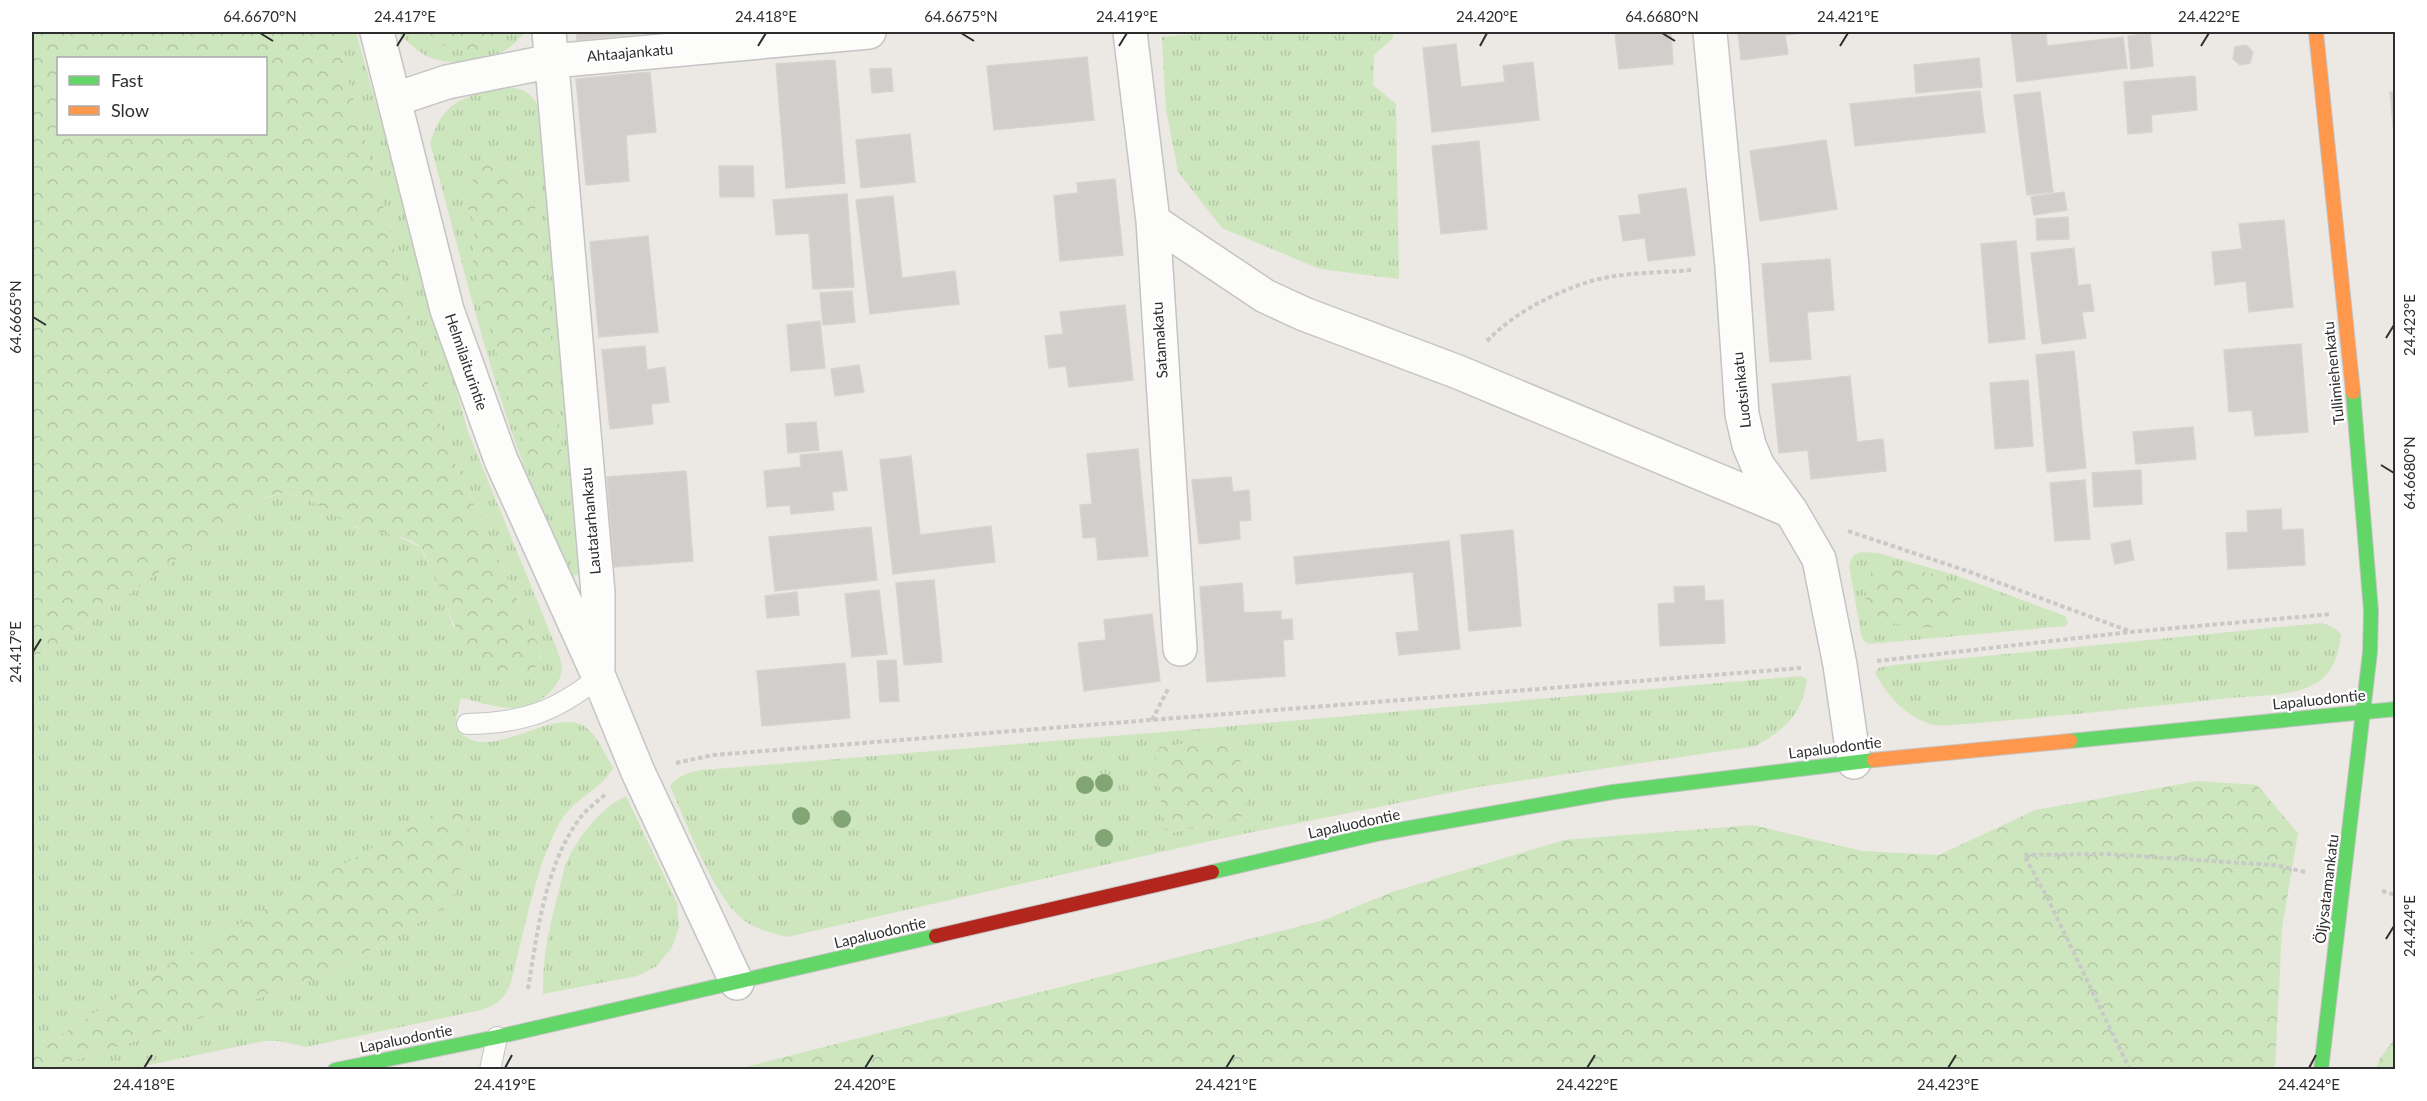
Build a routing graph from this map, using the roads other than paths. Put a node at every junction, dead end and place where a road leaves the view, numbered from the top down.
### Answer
1 (377, 32) edge
2 (869, 32) edge
3 (1130, 32) edge
4 (1710, 32) edge
5 (2316, 32) edge
6 (550, 46) edge
7 (396, 99) junction
8 (1153, 220) junction
9 (1791, 511) junction
10 (1180, 649) dead end
11 (599, 677) junction
12 (2396, 709) edge
13 (2364, 712) junction
14 (467, 724) dead end
15 (1854, 762) junction
16 (737, 983) junction
17 (497, 1037) junction
18 (335, 1070) edge
19 (490, 1070) edge
20 (2321, 1070) edge

1 - 7 street, Helmilaiturintie
2 - 6 street, Ahtaajankatu
3 - 8 street, Satamakatu
4 - 9 street, Luotsinkatu
5 - 13 street, Tullimiehenkatu
6 - 7 street, Ahtaajankatu
6 - 11 street, Lautatarhankatu
7 - 11 street, Helmilaiturintie
8 - 9 street
8 - 10 street, Satamakatu
9 - 15 street, Luotsinkatu
11 - 14 lane
11 - 16 street, Lautatarhankatu
12 - 13 street, Lapaluodontie
13 - 15 street, Lapaluodontie
13 - 20 street, Öljysatamankatu
15 - 16 street, Lapaluodontie
16 - 17 street, Lapaluodontie
17 - 18 street, Lapaluodontie
17 - 19 lane

